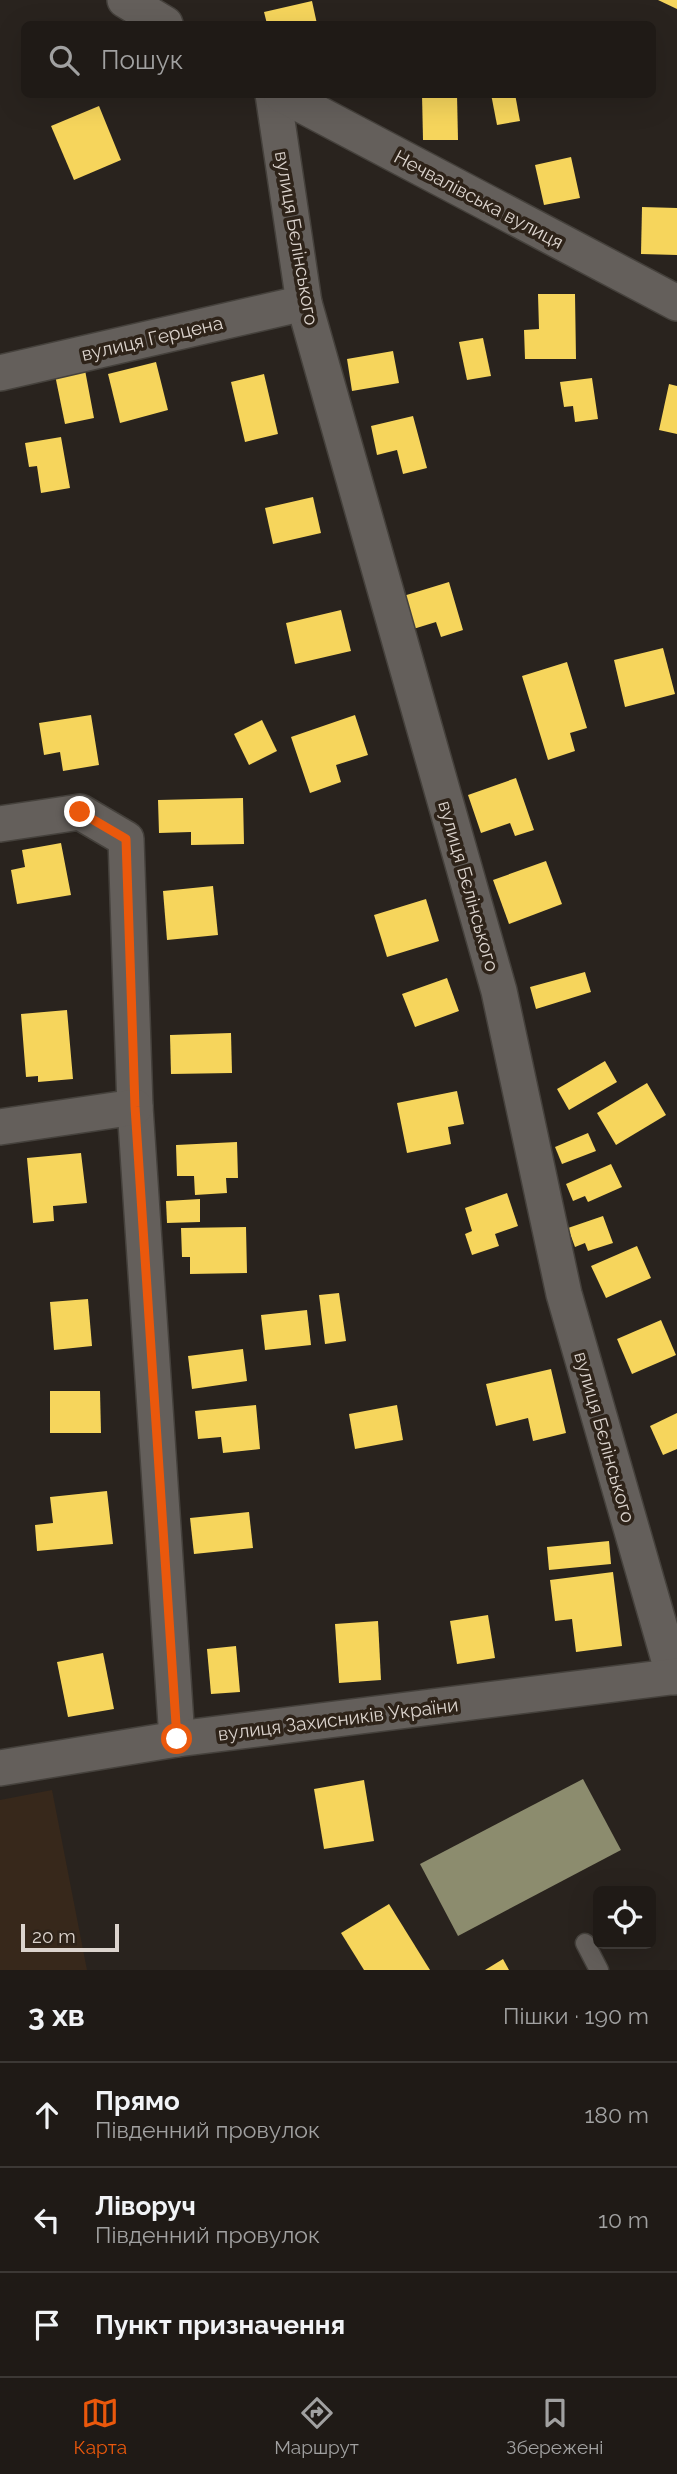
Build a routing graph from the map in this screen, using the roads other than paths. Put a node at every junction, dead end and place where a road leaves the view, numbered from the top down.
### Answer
1 (125, 0) edge
2 (160, 21) edge
3 (274, 98) edge
4 (289, 98) edge
5 (304, 303) junction
6 (677, 303) edge
7 (0, 373) edge
8 (0, 824) edge
9 (135, 1107) junction
10 (0, 1126) edge
11 (675, 1677) edge
12 (177, 1739) junction
13 (0, 1769) edge
14 (585, 1942) dead end
15 (599, 1970) edge

1 - 2 street
3 - 5 street, вулиця Бєлінського
4 - 6 street, Нечвалівська вулиця
5 - 7 street, вулиця Герцена
5 - 11 street, вулиця Бєлінського
8 - 9 street
9 - 10 street
9 - 12 street
11 - 12 street, вулиця Захисників України
12 - 13 street, вулиця Захисників України
14 - 15 lane

